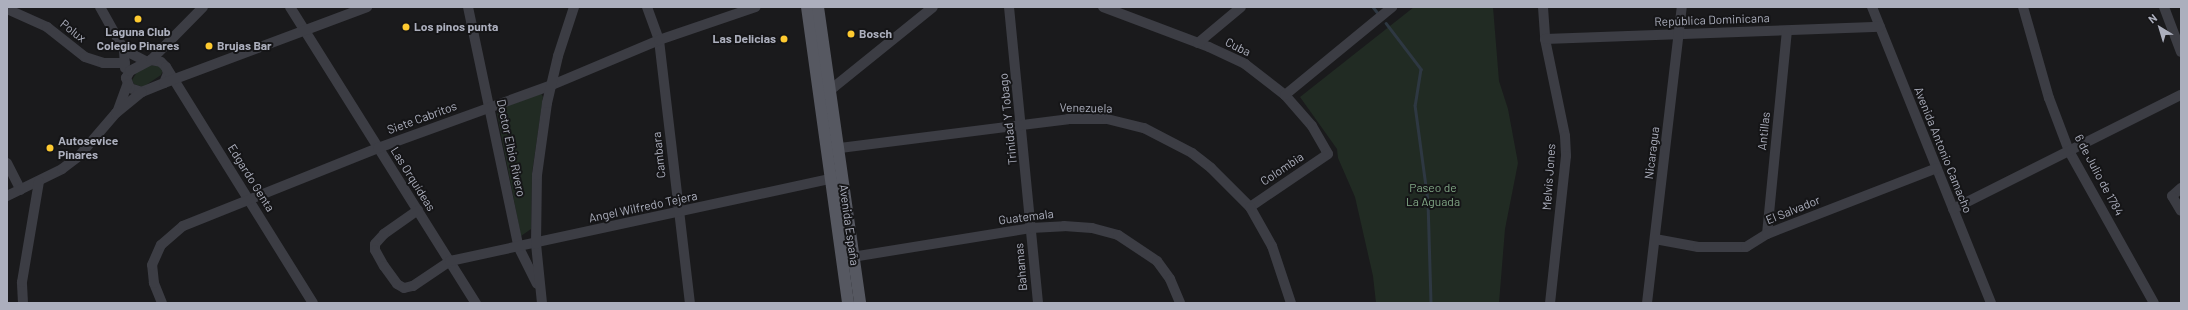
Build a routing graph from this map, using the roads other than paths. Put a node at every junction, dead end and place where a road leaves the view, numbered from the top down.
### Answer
1 (100, 7) edge
2 (203, 7) edge
3 (290, 7) edge
4 (367, 7) edge
5 (468, 7) edge
6 (574, 7) edge
7 (647, 7) edge
8 (756, 7) edge
9 (807, 7) edge
10 (818, 7) edge
11 (933, 7) edge
12 (1009, 7) edge
13 (1103, 7) edge
14 (1241, 7) edge
15 (1392, 7) edge
16 (1543, 7) edge
17 (1682, 7) edge
18 (1872, 7) edge
19 (2023, 7) edge
20 (2164, 7) edge
21 (7, 9) edge
22 (1880, 27) junction
23 (304, 30) junction
24 (1787, 31) junction
25 (1680, 33) junction
26 (1545, 39) junction
27 (659, 40) junction
28 (1198, 43) junction
29 (124, 50) junction
30 (2181, 52) edge
31 (148, 61) junction
32 (125, 63) junction
33 (169, 81) junction
34 (126, 82) junction
35 (552, 85) junction
36 (824, 89) junction
37 (142, 92) junction
38 (1285, 95) junction
39 (2181, 95) edge
40 (489, 108) junction
41 (116, 113) junction
42 (1022, 123) junction
43 (378, 148) junction
44 (832, 148) junction
45 (2069, 151) junction
46 (1328, 154) joint
47 (7, 163) edge
48 (1937, 168) junction
49 (836, 177) junction
50 (39, 181) junction
51 (2181, 188) edge
52 (21, 190) junction
53 (7, 196) edge
54 (249, 199) junction
55 (1250, 207) junction
56 (1953, 209) junction
57 (418, 210) junction
58 (2181, 211) edge
59 (678, 213) junction
60 (1031, 228) junction
61 (1767, 234) junction
62 (1655, 238) junction
63 (536, 244) junction
64 (519, 248) junction
65 (848, 258) junction
66 (450, 261) junction
67 (540, 290) junction
68 (23, 303) edge
69 (162, 303) edge
70 (313, 303) edge
71 (476, 303) edge
72 (542, 303) edge
73 (690, 303) edge
74 (848, 303) edge
75 (860, 303) edge
76 (1038, 303) edge
77 (1180, 303) edge
78 (1291, 303) edge
79 (1550, 303) edge
80 (1647, 303) edge
81 (1991, 303) edge
82 (2154, 303) edge

1 - 29 street
2 - 31 street
3 - 23 street, Las Orquídeas
4 - 23 street
5 - 40 street, Doctor Elbio Rivero
6 - 35 street
7 - 27 street, Cambara
8 - 27 street, Siete Cabritos
9 - 36 main road, Avenida España
10 - 36 main road, Avenida España
11 - 36 street
12 - 42 street, Trinidad Y Tobago
13 - 28 street, Cuba
14 - 28 street
15 - 38 street
16 - 26 street, Melvis Jones
17 - 25 street, Nicaragua
18 - 22 street, Avenida Antonio Camacho
19 - 45 street, 6 de Julio de 1784
20 - 30 street
21 - 32 street, Polux
22 - 24 street, República Dominicana
22 - 48 street, Avenida Antonio Camacho
23 - 33 street
23 - 43 street, Las Orquídeas
24 - 25 street, República Dominicana
24 - 61 street, Antillas
25 - 26 street, República Dominicana
25 - 62 street, Nicaragua
26 - 79 street, Melvis Jones
27 - 35 street, Siete Cabritos
27 - 59 street, Cambara
28 - 38 street, Cuba
29 - 31 street
29 - 32 street
31 - 33 street
31 - 34 street
32 - 34 street
33 - 37 street
33 - 54 street, Edgardo Genta
34 - 37 street
34 - 41 street
35 - 40 street, Siete Cabritos
35 - 63 street
36 - 44 main road, Avenida España
37 - 41 street
38 - 46 street, Cuba
39 - 45 street
40 - 43 street, Siete Cabritos
40 - 64 street, Doctor Elbio Rivero
41 - 50 street
42 - 44 street, Venezuela
42 - 55 street, Venezuela
42 - 60 street, Trinidad Y Tobago
43 - 54 street, Siete Cabritos
43 - 57 street, Las Orquídeas
44 - 49 main road, Avenida España
45 - 56 street
45 - 82 street, 6 de Julio de 1784
46 - 55 street, Colombia
47 - 52 street
48 - 56 street, Avenida Antonio Camacho
48 - 61 street, El Salvador
49 - 59 street, Angel Wilfredo Tejera
49 - 65 main road, Avenida España
50 - 52 street
50 - 68 street
51 - 58 street
52 - 53 street
54 - 69 street, Siete Cabritos
54 - 70 street, Edgardo Genta
55 - 78 street, Venezuela
56 - 81 street, Avenida Antonio Camacho
57 - 66 street, Las Orquídeas
57 - 66 street
59 - 63 street, Angel Wilfredo Tejera
59 - 73 street, Cambara
60 - 65 street, Guatemala
60 - 76 street, Bahamas
60 - 77 street, Guatemala
61 - 62 street, El Salvador
62 - 80 street, Nicaragua
63 - 64 street, Angel Wilfredo Tejera
63 - 67 street
64 - 66 street, Angel Wilfredo Tejera
64 - 67 street, Doctor Elbio Rivero
65 - 74 main road, Avenida España
65 - 75 main road, Avenida España
66 - 71 street, Las Orquídeas
67 - 72 street

